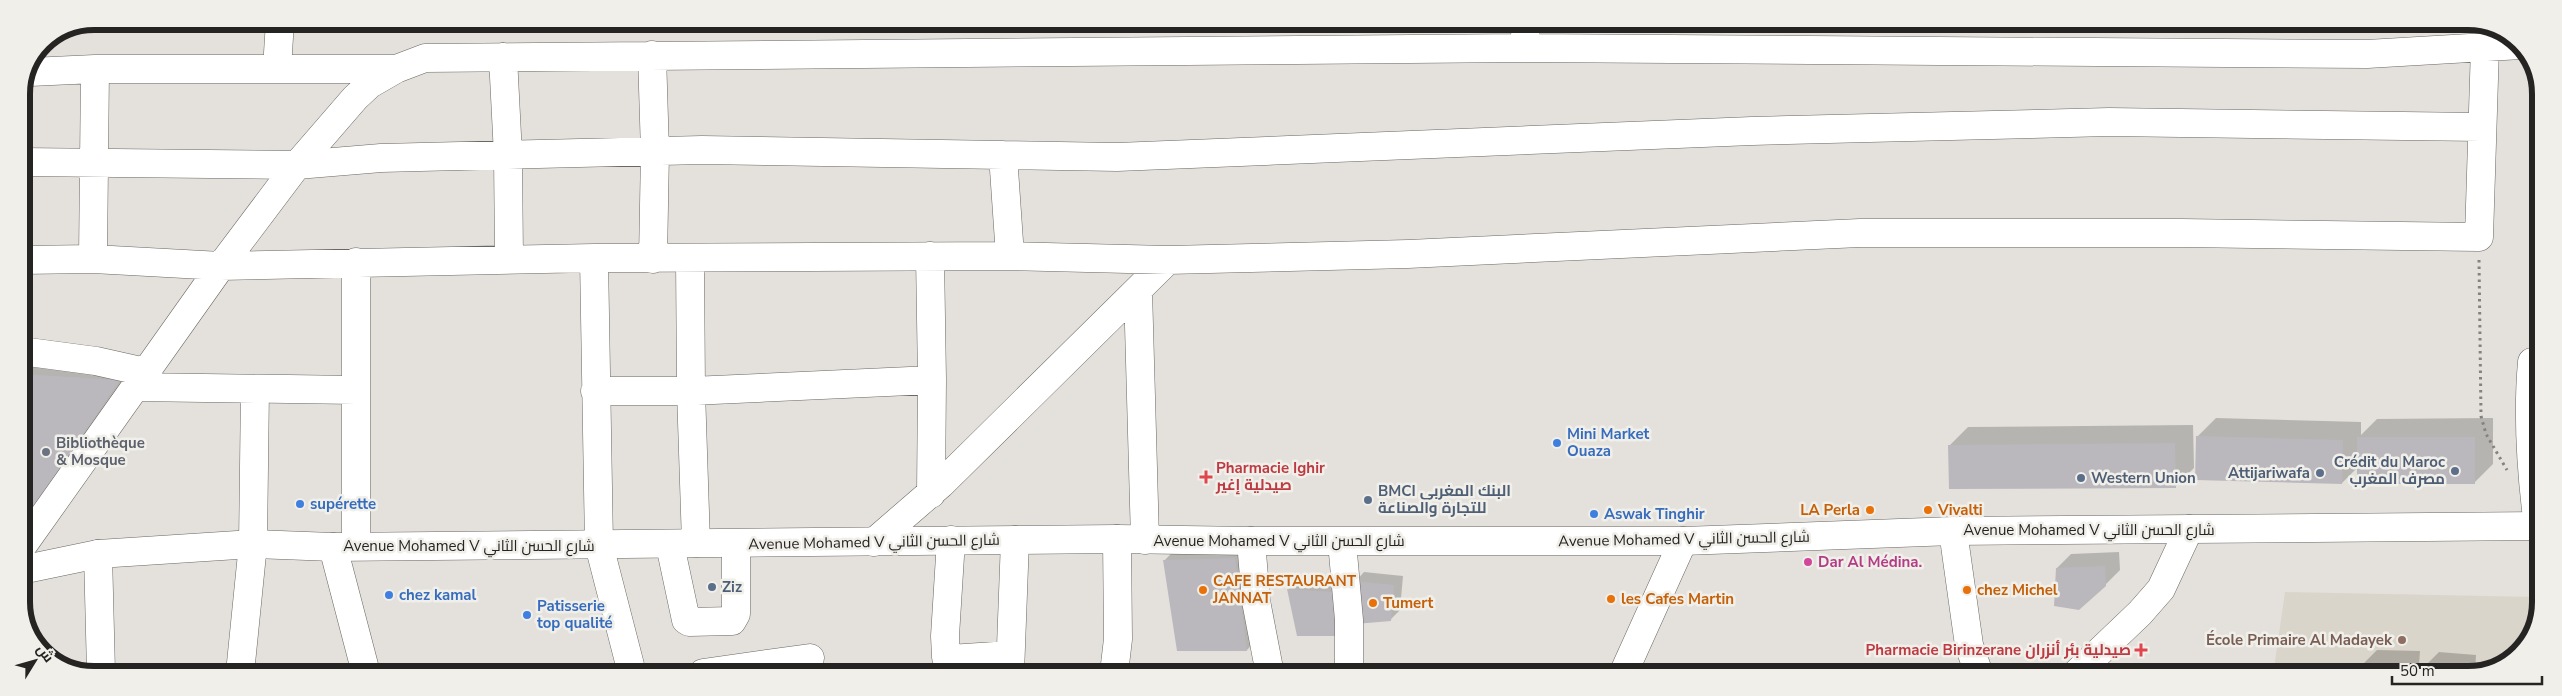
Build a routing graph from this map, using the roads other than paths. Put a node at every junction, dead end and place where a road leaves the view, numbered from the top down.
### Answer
1 (279, 30) edge
2 (1525, 35) edge
3 (2510, 46) edge
4 (2486, 47) junction
5 (652, 55) junction
6 (503, 57) junction
7 (96, 69) junction
8 (277, 69) junction
9 (396, 69) junction
10 (34, 72) edge
11 (2481, 127) junction
12 (655, 152) junction
13 (508, 155) junction
14 (1003, 155) junction
15 (30, 162) edge
16 (94, 163) junction
17 (296, 165) junction
18 (930, 256) junction
19 (1010, 256) junction
20 (594, 258) junction
21 (93, 259) junction
22 (509, 259) junction
23 (653, 259) junction
24 (690, 259) junction
25 (30, 260) edge
26 (1168, 260) junction
27 (356, 262) junction
28 (221, 266) junction
29 (1138, 290) junction
30 (30, 352) edge
31 (2532, 362) dead end
32 (140, 380) junction
33 (932, 380) junction
34 (255, 389) junction
35 (356, 390) junction
36 (595, 391) junction
37 (691, 391) junction
38 (2532, 474) edge
39 (931, 494) junction
40 (2532, 526) edge
41 (2189, 529) junction
42 (1952, 531) junction
43 (30, 535) edge
44 (1117, 539) junction
45 (951, 540) junction
46 (1014, 540) junction
47 (1146, 540) junction
48 (1252, 541) junction
49 (1683, 541) junction
50 (874, 542) junction
51 (1342, 542) junction
52 (252, 544) junction
53 (683, 544) junction
54 (736, 544) junction
55 (599, 545) junction
56 (344, 546) junction
57 (98, 554) junction
58 (30, 568) edge
59 (810, 658) dead end
60 (1010, 664) edge
61 (101, 666) edge
62 (241, 666) edge
63 (365, 666) edge
64 (630, 666) edge
65 (753, 666) edge
66 (1115, 666) edge
67 (1268, 666) edge
68 (1349, 666) edge
69 (1627, 666) edge
70 (1976, 666) edge
71 (2084, 666) edge

1 - 8 street
2 - 4 street
2 - 5 street
3 - 4 street
4 - 11 street
5 - 6 street
5 - 12 street
6 - 9 street
6 - 13 street
7 - 8 street
7 - 10 street
7 - 16 street
8 - 9 street
9 - 17 street
11 - 14 street
11 - 26 street
12 - 13 street
12 - 14 street
12 - 23 street
13 - 17 street
13 - 22 street
14 - 19 street
15 - 16 street
16 - 17 street
16 - 21 street
17 - 28 street
18 - 19 street
18 - 24 street
18 - 33 street
19 - 26 street
20 - 22 street
20 - 23 street
20 - 36 street
21 - 25 street
21 - 28 street
22 - 27 street
23 - 24 street
24 - 37 street
26 - 29 street
27 - 28 street
27 - 35 street
28 - 32 street
29 - 39 street
29 - 47 street
30 - 32 street
31 - 38 street
32 - 34 street
32 - 43 street
33 - 37 street
33 - 39 street
34 - 35 street
34 - 52 street
35 - 56 street
36 - 37 street
36 - 55 street
37 - 53 street
39 - 50 street
40 - 41 street, Avenue Mohamed V شارع الحسن الثاني
41 - 42 street, Avenue Mohamed V شارع الحسن الثاني
41 - 71 street
42 - 49 street, Avenue Mohamed V شارع الحسن الثاني
42 - 70 street
44 - 46 street, Avenue Mohamed V شارع الحسن الثاني
44 - 47 street, Avenue Mohamed V شارع الحسن الثاني
44 - 66 street
45 - 46 street, Avenue Mohamed V شارع الحسن الثاني
45 - 50 street, Avenue Mohamed V شارع الحسن الثاني
45 - 60 street
46 - 60 street
47 - 48 street, Avenue Mohamed V شارع الحسن الثاني
48 - 51 street, Avenue Mohamed V شارع الحسن الثاني
48 - 67 street
49 - 51 street, Avenue Mohamed V شارع الحسن الثاني
49 - 69 street
50 - 54 street, Avenue Mohamed V شارع الحسن الثاني
51 - 68 street
52 - 56 street, Avenue Mohamed V شارع الحسن الثاني
52 - 57 street, Avenue Mohamed V شارع الحسن الثاني
52 - 62 street
53 - 54 street, Avenue Mohamed V شارع الحسن الثاني
53 - 54 street
53 - 55 street, Avenue Mohamed V شارع الحسن الثاني
55 - 56 street, Avenue Mohamed V شارع الحسن الثاني
55 - 64 street
56 - 63 street
57 - 58 street, Avenue Mohamed V شارع الحسن الثاني
57 - 61 street
59 - 65 street

